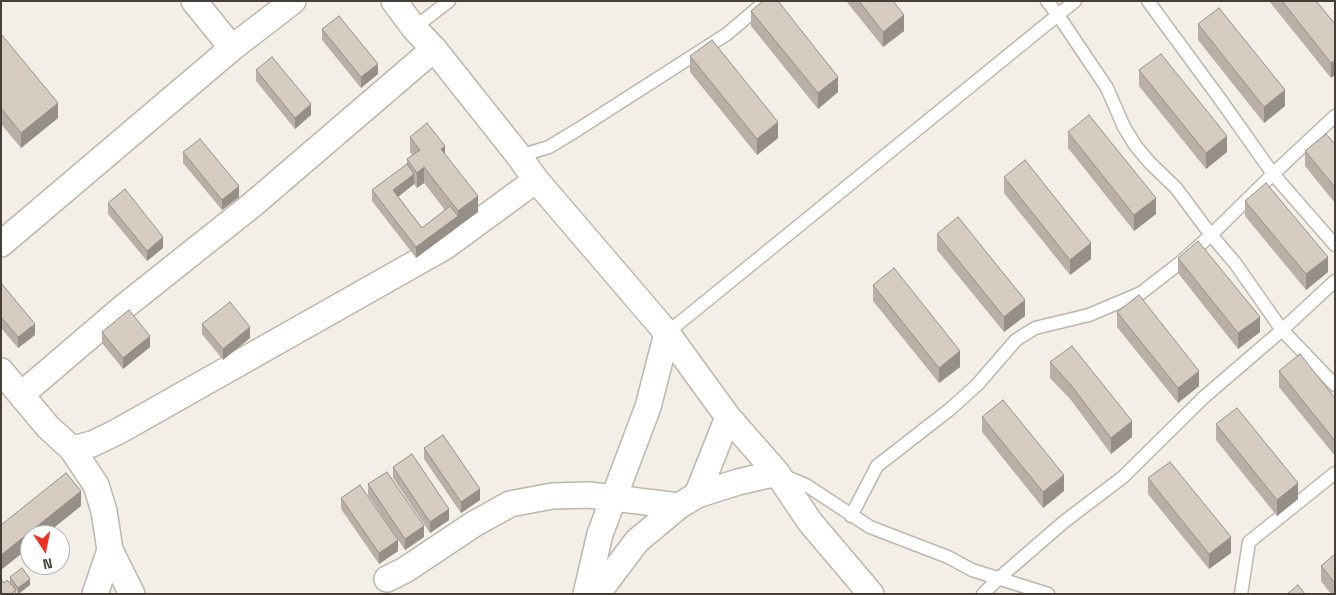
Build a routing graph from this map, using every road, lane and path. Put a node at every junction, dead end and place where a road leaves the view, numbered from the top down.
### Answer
1 (194, 1) edge
2 (293, 1) edge
3 (394, 1) edge
4 (449, 1) edge
5 (1046, 1) edge
6 (1075, 1) edge
7 (1148, 1) edge
8 (760, 6) edge
9 (1058, 15) junction
10 (414, 28) junction
11 (232, 48) junction
12 (434, 49) junction
13 (1335, 116) edge
14 (519, 156) junction
15 (1273, 174) junction
16 (536, 180) junction
17 (1211, 235) junction
18 (1, 244) edge
19 (1335, 245) edge
20 (1335, 281) edge
21 (1282, 330) junction
22 (667, 333) junction
23 (1, 371) edge
24 (1335, 385) edge
25 (22, 394) junction
26 (728, 417) junction
27 (72, 449) junction
28 (777, 473) junction
29 (1335, 473) edge
30 (614, 498) junction
31 (688, 500) junction
32 (852, 516) junction
33 (110, 550) junction
34 (999, 578) junction
35 (387, 579) dead end
36 (95, 594) edge
37 (132, 594) edge
38 (586, 594) edge
39 (594, 594) edge
40 (871, 594) edge
41 (983, 594) edge
42 (1048, 594) edge
43 (1241, 594) edge

1 - 11 street
2 - 11 street
3 - 10 street
4 - 10 lane
5 - 9 lane
6 - 9 lane
7 - 15 lane
8 - 14 lane
9 - 17 lane
9 - 22 lane
10 - 12 street
11 - 18 street
12 - 14 street
12 - 25 street
13 - 15 lane
14 - 16 street
15 - 17 lane
15 - 19 lane
16 - 22 street
16 - 27 street
17 - 21 lane
17 - 32 lane
20 - 21 lane
21 - 24 lane
21 - 34 lane
22 - 26 street
22 - 30 street
23 - 25 street
25 - 27 street
26 - 28 street
26 - 31 street
27 - 33 street
28 - 31 street
28 - 32 lane
28 - 40 street
29 - 43 lane
30 - 31 street
30 - 35 street
30 - 38 street
31 - 39 street
32 - 34 lane
33 - 36 street
33 - 37 street
34 - 41 lane
34 - 42 lane

